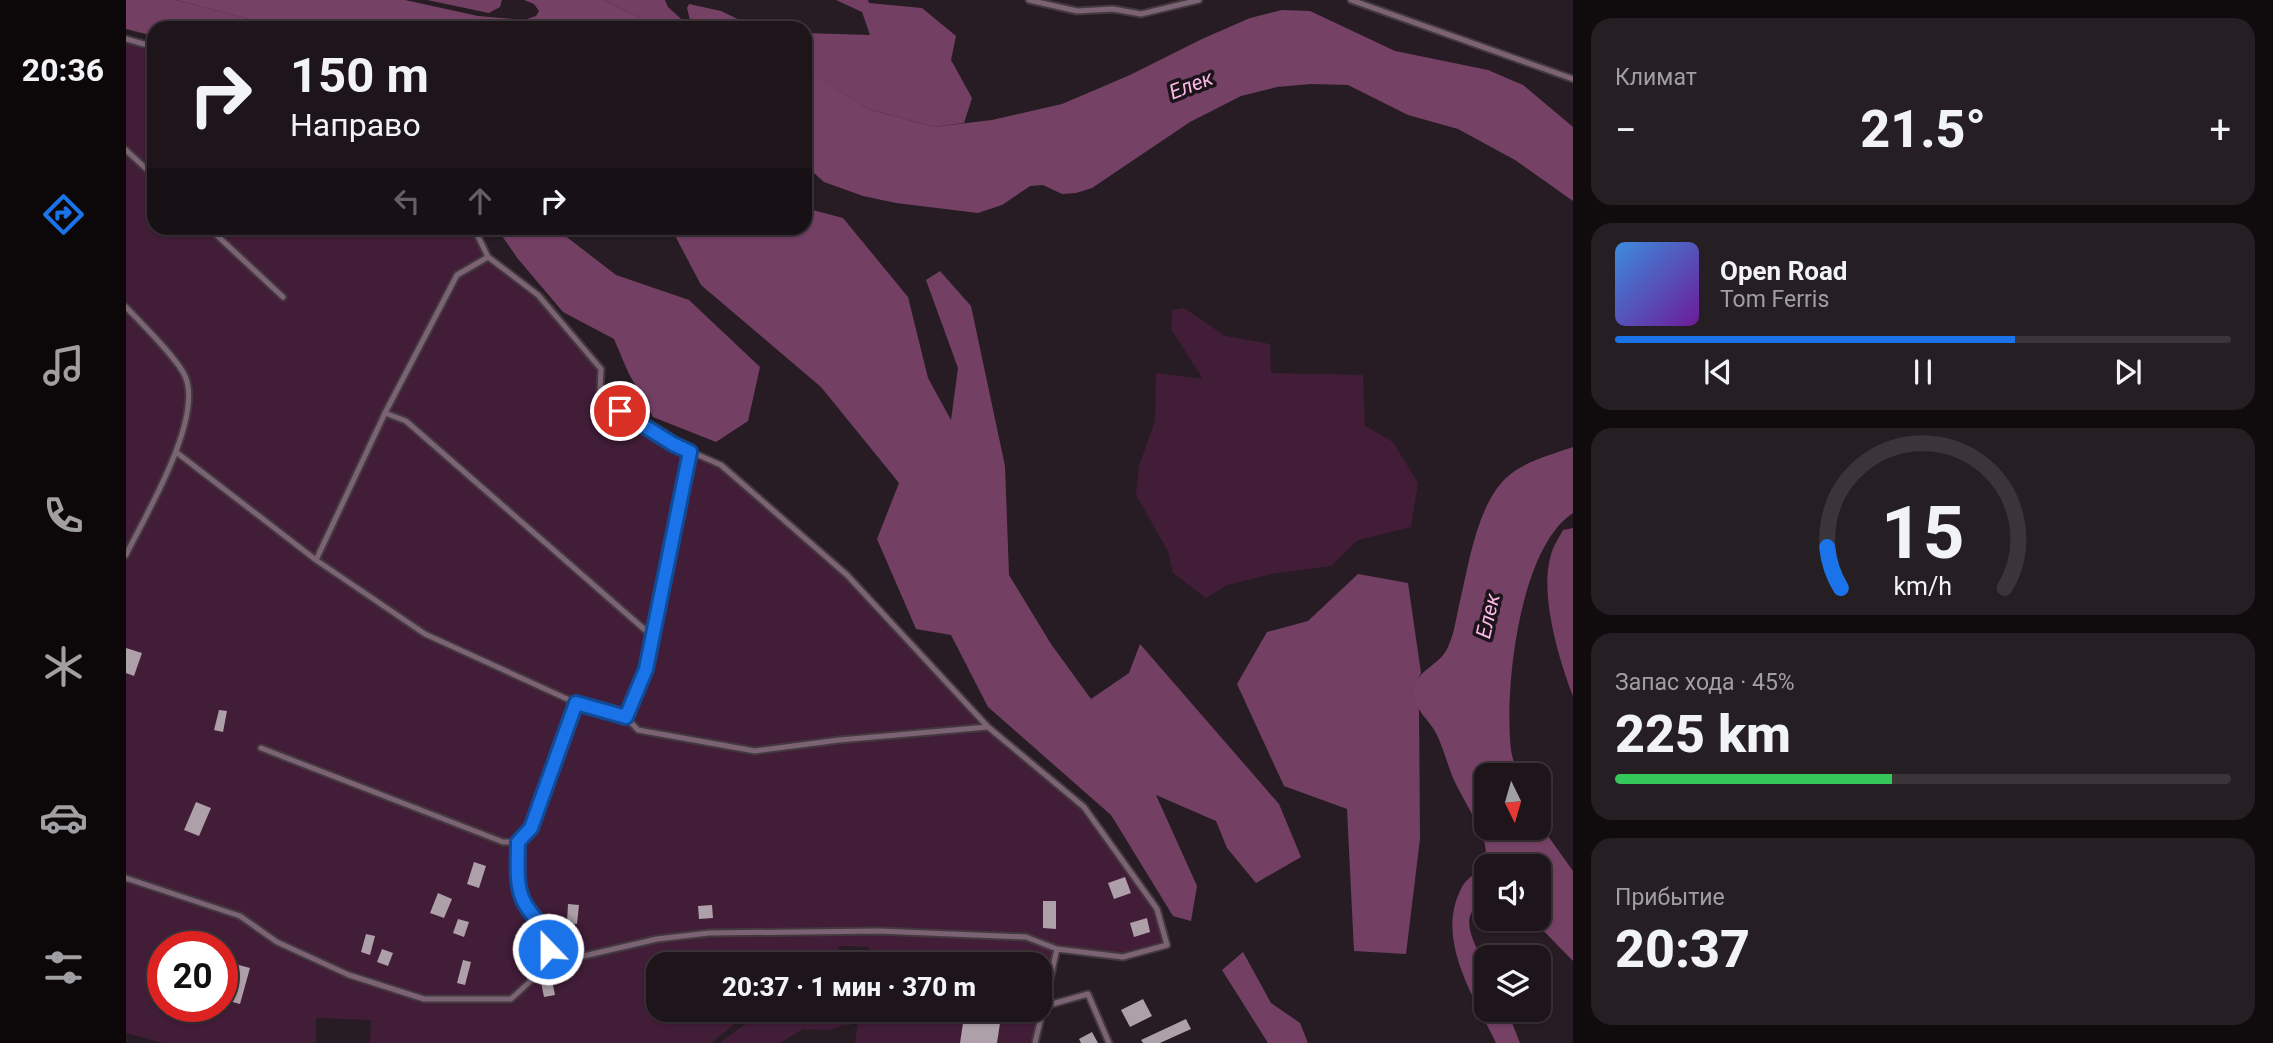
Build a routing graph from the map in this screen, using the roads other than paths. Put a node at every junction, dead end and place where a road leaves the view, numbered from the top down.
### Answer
1 (1029, 0) edge
2 (1199, 0) edge
3 (1351, 0) edge
4 (126, 39) edge
5 (147, 45) edge
6 (1573, 79) edge
7 (126, 150) edge
8 (147, 170) edge
9 (216, 235) edge
10 (477, 235) edge
11 (488, 257) junction
12 (283, 298) dead end
13 (126, 307) edge
14 (385, 413) junction
15 (176, 452) junction
16 (690, 452) junction
17 (126, 555) edge
18 (316, 560) junction
19 (652, 636) junction
20 (576, 703) junction
21 (626, 717) junction
22 (988, 727) junction
23 (261, 748) dead end
24 (518, 842) junction
25 (126, 878) edge
26 (1057, 949) junction
27 (549, 964) junction
28 (1052, 973) edge
29 (1052, 1004) edge
30 (1041, 1022) edge
31 (1035, 1043) edge
32 (1109, 1043) edge

1 - 2 lane
3 - 6 lane
4 - 5 lane
7 - 8 lane
9 - 12 lane
10 - 11 lane
11 - 14 lane
11 - 16 lane
13 - 15 lane
14 - 18 lane
14 - 19 lane
15 - 17 lane
15 - 18 lane
16 - 19 lane
16 - 22 lane
18 - 20 lane
19 - 21 lane
20 - 21 lane
20 - 24 lane
21 - 22 lane
22 - 26 lane
23 - 24 lane
24 - 27 lane
25 - 27 lane
26 - 27 lane
26 - 28 lane
29 - 32 lane
30 - 31 lane

